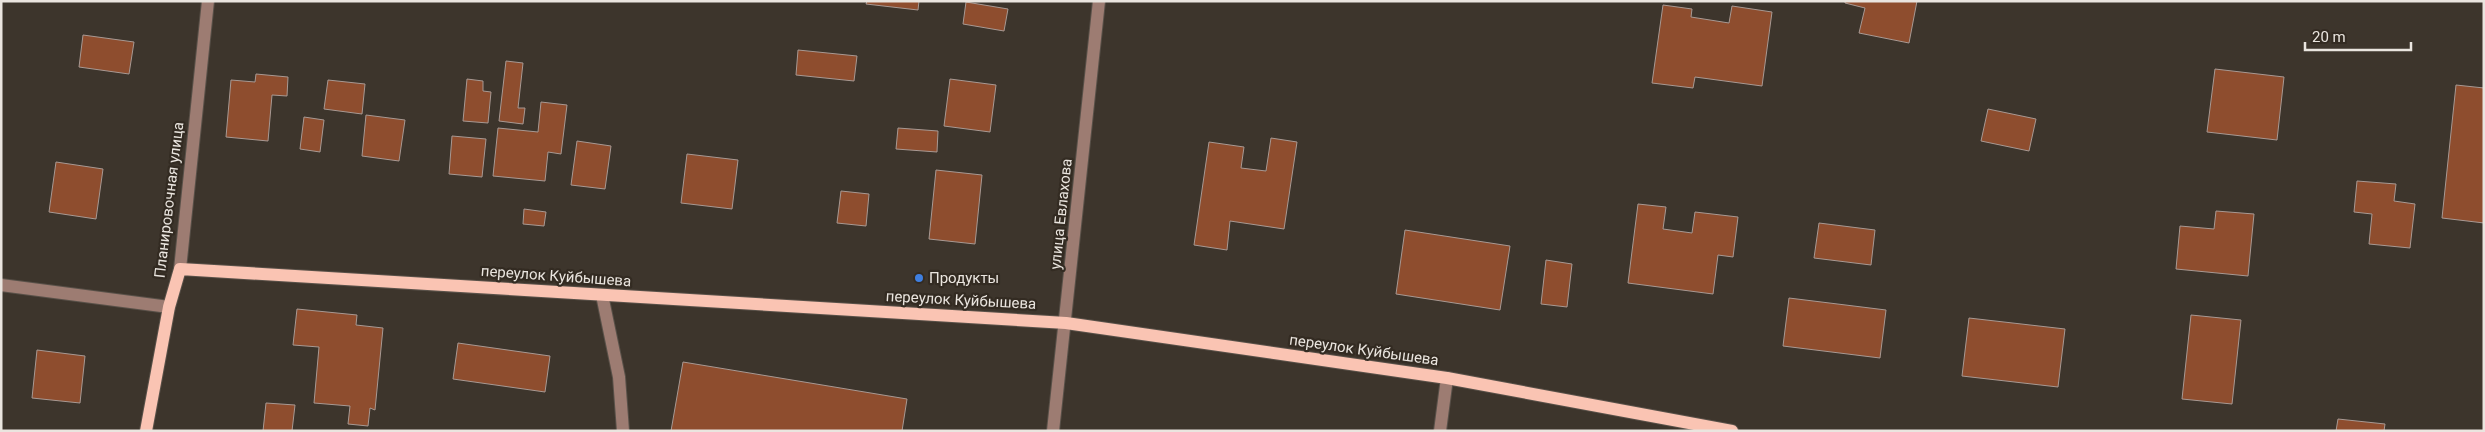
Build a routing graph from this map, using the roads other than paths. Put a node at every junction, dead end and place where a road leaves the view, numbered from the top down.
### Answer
1 (208, 1) edge
2 (1100, 1) edge
3 (180, 269) junction
4 (1, 285) edge
5 (602, 295) junction
6 (169, 307) junction
7 (1066, 323) junction
8 (1447, 378) junction
9 (146, 431) edge
10 (623, 431) edge
11 (1053, 431) edge
12 (1440, 431) edge
13 (1732, 431) edge

1 - 3 street, Планировочная улица
2 - 7 street, улица Евлахова
3 - 5 main road, переулок Куйбышева
3 - 6 main road, Планировочная улица
4 - 6 street
5 - 7 main road, переулок Куйбышева
5 - 10 street
6 - 9 main road, Планировочная улица
7 - 8 main road, переулок Куйбышева
7 - 11 street, улица Евлахова
8 - 12 street
8 - 13 main road, переулок Куйбышева

